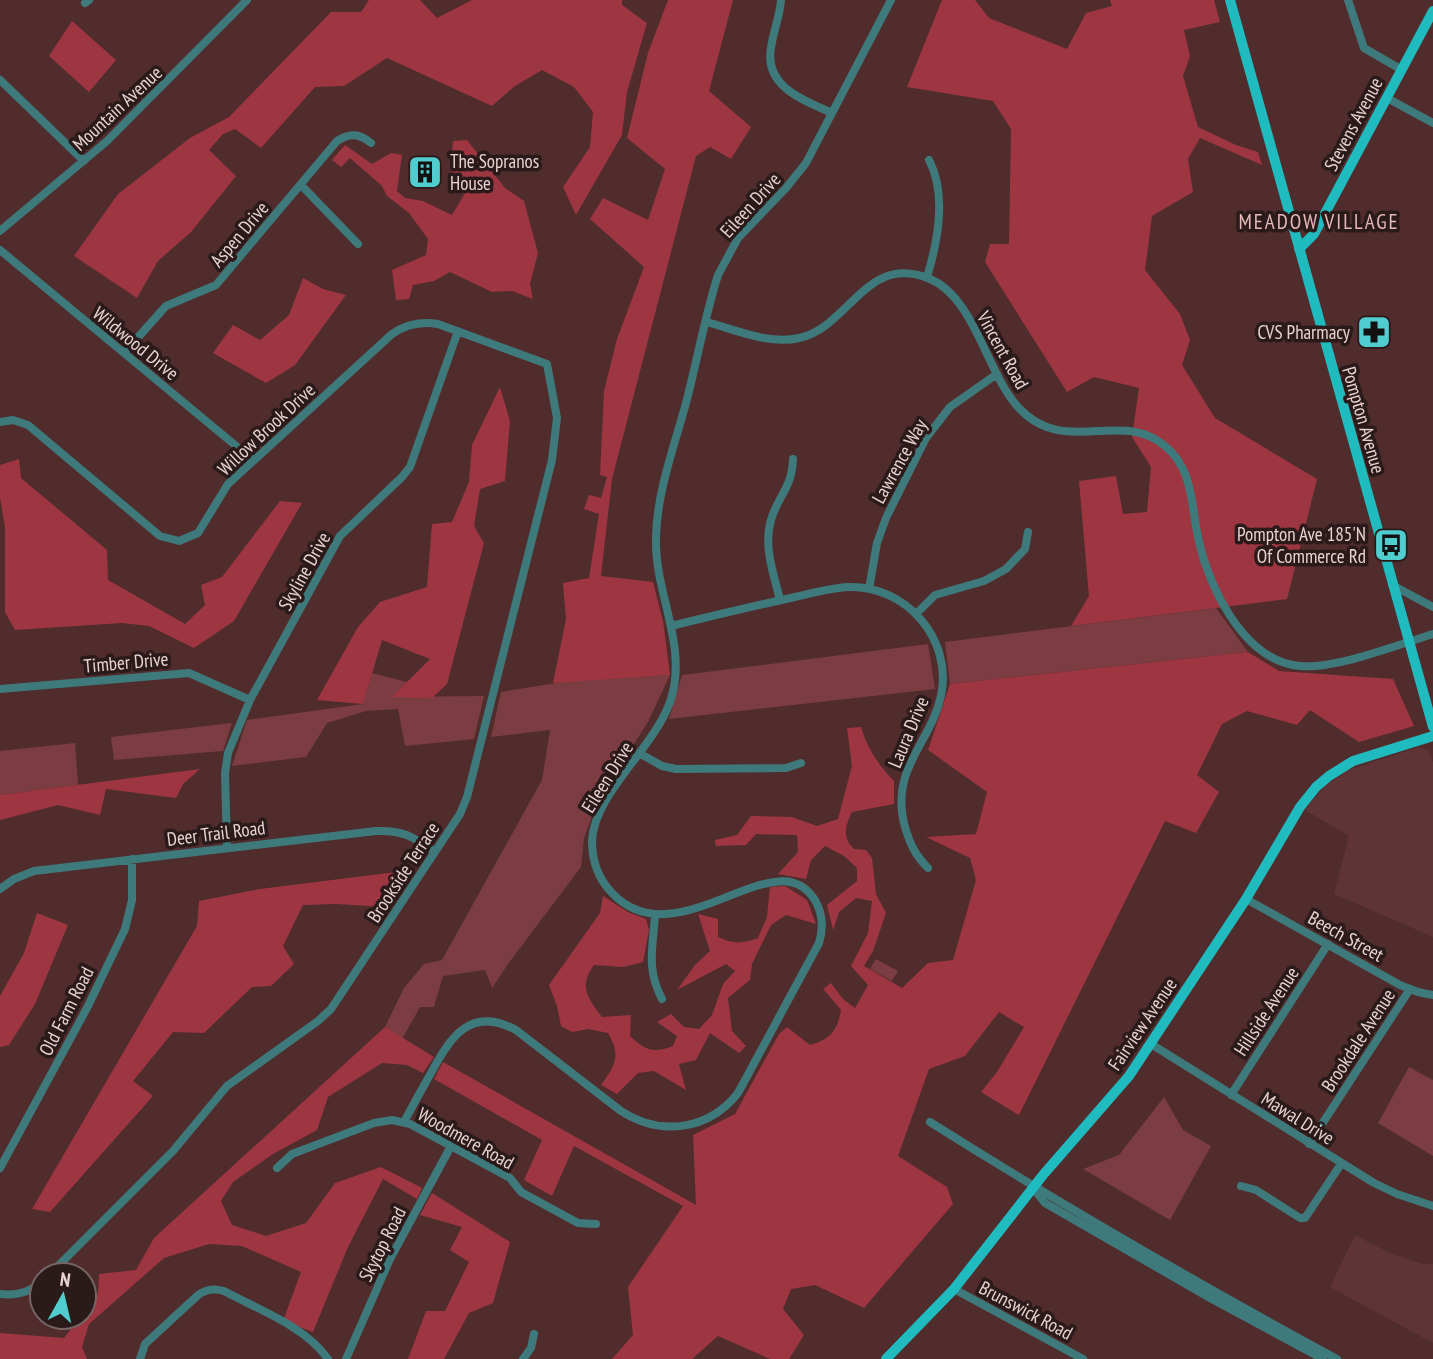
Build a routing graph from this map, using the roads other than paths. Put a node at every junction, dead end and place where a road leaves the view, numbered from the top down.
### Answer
1 (247, 0) edge
2 (781, 0) edge
3 (891, 0) edge
4 (1230, 0) edge
5 (1348, 0) edge
6 (1433, 11) edge
7 (1402, 70) junction
8 (0, 80) edge
9 (1387, 98) junction
10 (832, 113) junction
11 (1433, 123) edge
12 (371, 144) dead end
13 (929, 160) dead end
14 (84, 161) junction
15 (301, 184) junction
16 (1289, 214) junction
17 (1322, 219) junction
18 (0, 231) edge
19 (358, 244) dead end
20 (0, 250) edge
21 (1299, 250) junction
22 (927, 277) junction
23 (707, 322) junction
24 (458, 331) junction
25 (124, 353) junction
26 (547, 364) joint
27 (997, 374) junction
28 (0, 422) edge
29 (793, 459) dead end
30 (253, 460) junction
31 (1028, 532) dead end
32 (1392, 585) junction
33 (869, 589) junction
34 (780, 600) junction
35 (1433, 607) edge
36 (916, 614) junction
37 (671, 626) junction
38 (1433, 634) edge
39 (1408, 641) junction
40 (0, 689) edge
41 (250, 700) junction
42 (1433, 727) edge
43 (1433, 736) edge
44 (639, 753) junction
45 (801, 763) dead end
46 (227, 847) junction
47 (435, 852) junction
48 (132, 859) junction
49 (928, 868) dead end
50 (0, 888) edge
51 (1246, 898) junction
52 (655, 915) junction
53 (1328, 944) junction
54 (1410, 989) junction
55 (1433, 995) edge
56 (662, 999) dead end
57 (1151, 1045) junction
58 (1231, 1095) junction
59 (404, 1122) junction
60 (930, 1122) dead end
61 (1310, 1144) junction
62 (451, 1146) junction
63 (1341, 1164) junction
64 (0, 1168) edge
65 (277, 1168) dead end
66 (1241, 1186) dead end
67 (1034, 1188) junction
68 (1433, 1206) edge
69 (596, 1224) dead end
70 (63, 1261) edge
71 (954, 1289) junction
72 (28, 1291) edge
73 (0, 1294) edge
74 (1274, 1329) junction
75 (534, 1335) dead end
76 (140, 1359) edge
77 (328, 1359) edge
78 (346, 1359) edge
79 (523, 1359) edge
80 (886, 1359) edge
81 (1083, 1359) edge
82 (1323, 1359) edge
83 (1337, 1359) edge

1 - 14 street, Mountain Avenue
2 - 10 street
3 - 10 street, Eileen Drive
4 - 16 main road, Pompton Avenue
5 - 7 street
6 - 7 main road, Stevens Avenue
7 - 9 main road, Stevens Avenue
8 - 14 street
9 - 11 street
9 - 17 main road, Stevens Avenue
10 - 23 street, Eileen Drive
12 - 15 street, Aspen Drive
13 - 22 street
14 - 18 street, Mountain Avenue
15 - 19 street
15 - 25 street, Aspen Drive
16 - 17 main road
16 - 21 main road, Pompton Avenue
17 - 21 main road, Stevens Avenue
20 - 25 street, Wildwood Drive
21 - 32 main road, Pompton Avenue
22 - 23 street
22 - 27 street, Vincent Road
23 - 37 street, Eileen Drive
24 - 26 street, Willow Brook Drive
24 - 30 street, Willow Brook Drive
24 - 41 street, Skyline Drive
25 - 30 street, Wildwood Drive
26 - 47 street, Brookside Terrace
27 - 33 street, Lawrence Way
27 - 39 street, Vincent Road
28 - 30 street, Willow Brook Drive
29 - 34 street
31 - 36 street
32 - 35 street
32 - 39 main road, Pompton Avenue
33 - 34 street, Laura Drive
33 - 36 street, Laura Drive
34 - 37 street, Laura Drive
36 - 49 street, Laura Drive
37 - 44 street, Eileen Drive
38 - 39 street, Vincent Road
39 - 42 main road, Pompton Avenue
40 - 41 street, Timber Drive
41 - 46 street, Skyline Drive
43 - 51 main road, Fairview Avenue
44 - 45 street
44 - 52 street, Eileen Drive
46 - 47 street, Deer Trail Road
46 - 48 street, Deer Trail Road
47 - 70 street, Brookside Terrace
48 - 50 street, Deer Trail Road
48 - 64 street, Old Farm Road
51 - 53 street, Beech Street
51 - 57 main road, Fairview Avenue
52 - 56 street
52 - 59 street, Eileen Drive
53 - 54 street, Beech Street
53 - 58 street, Hillside Avenue
54 - 55 street, Beech Street
54 - 61 street, Brookdale Avenue
57 - 58 street, Mawal Drive
57 - 67 main road, Fairview Avenue
58 - 61 street, Mawal Drive
59 - 62 street, Woodmere Road
59 - 65 street, Woodmere Road
60 - 67 street
61 - 63 street, Mawal Drive
62 - 69 street, Woodmere Road
62 - 78 street, Skytop Road
63 - 66 street
63 - 68 street, Mawal Drive
67 - 71 main road, Fairview Avenue
67 - 74 street
71 - 80 main road, Fairview Avenue
71 - 81 street, Brunswick Road
72 - 73 street
74 - 82 street
74 - 83 street
75 - 79 street
76 - 77 street

